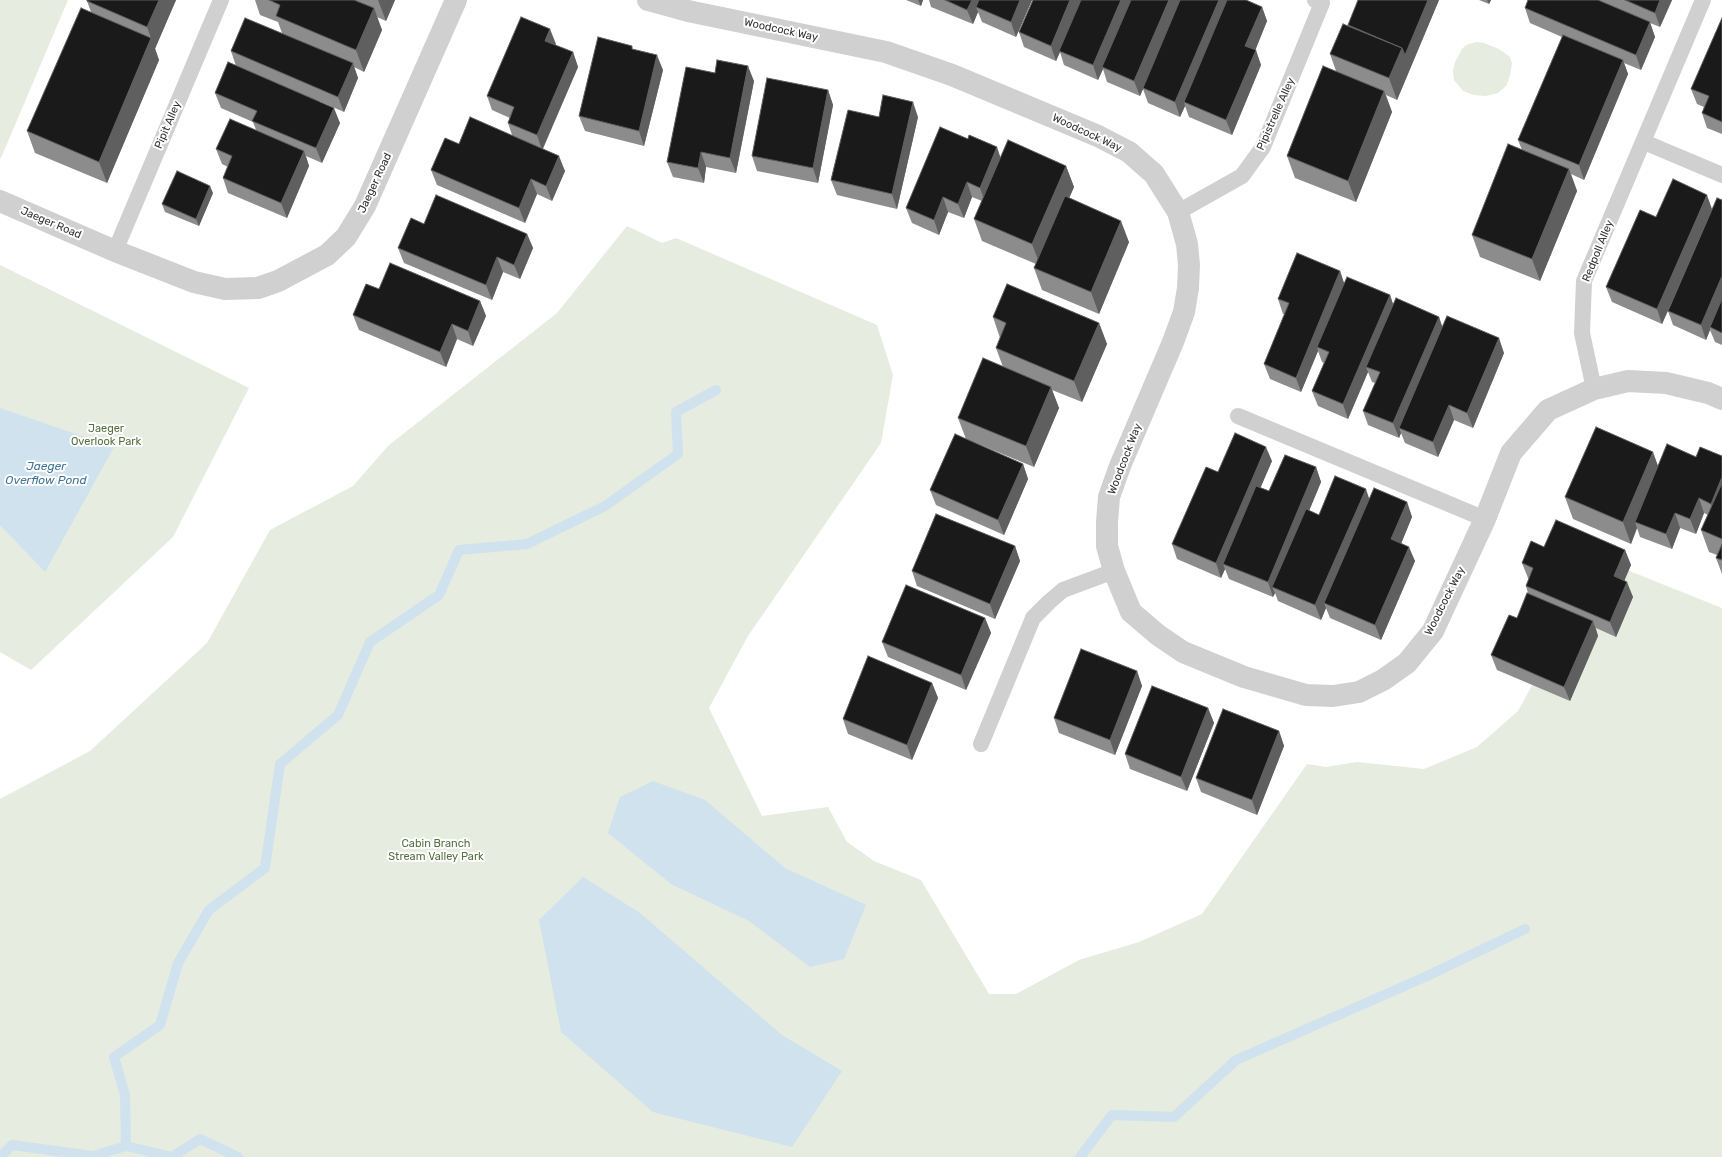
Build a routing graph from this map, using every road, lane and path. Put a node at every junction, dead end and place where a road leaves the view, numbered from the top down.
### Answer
1 (221, 0) edge
2 (456, 0) edge
3 (648, 0) edge
4 (1703, 0) edge
5 (1320, 1) edge
6 (691, 6) edge
7 (1644, 142) junction
8 (1722, 175) edge
9 (0, 201) edge
10 (1178, 212) junction
11 (115, 250) junction
12 (1594, 389) junction
13 (1722, 399) edge
14 (1238, 416) dead end
15 (1485, 519) junction
16 (1114, 571) junction
17 (981, 744) dead end

1 - 11 lane, Pipit Alley
2 - 11 street, Jaeger Road
3 - 6 street, Woodcock Way
4 - 7 lane, Redpoll Alley
5 - 10 lane, Pipistrelle Alley
6 - 10 street, Woodcock Way
7 - 8 lane
7 - 12 lane, Redpoll Alley
9 - 11 street, Jaeger Road
10 - 16 street, Woodcock Way
12 - 13 street, Woodcock Way
12 - 15 street, Woodcock Way
14 - 15 lane
15 - 16 street, Woodcock Way
16 - 17 lane

